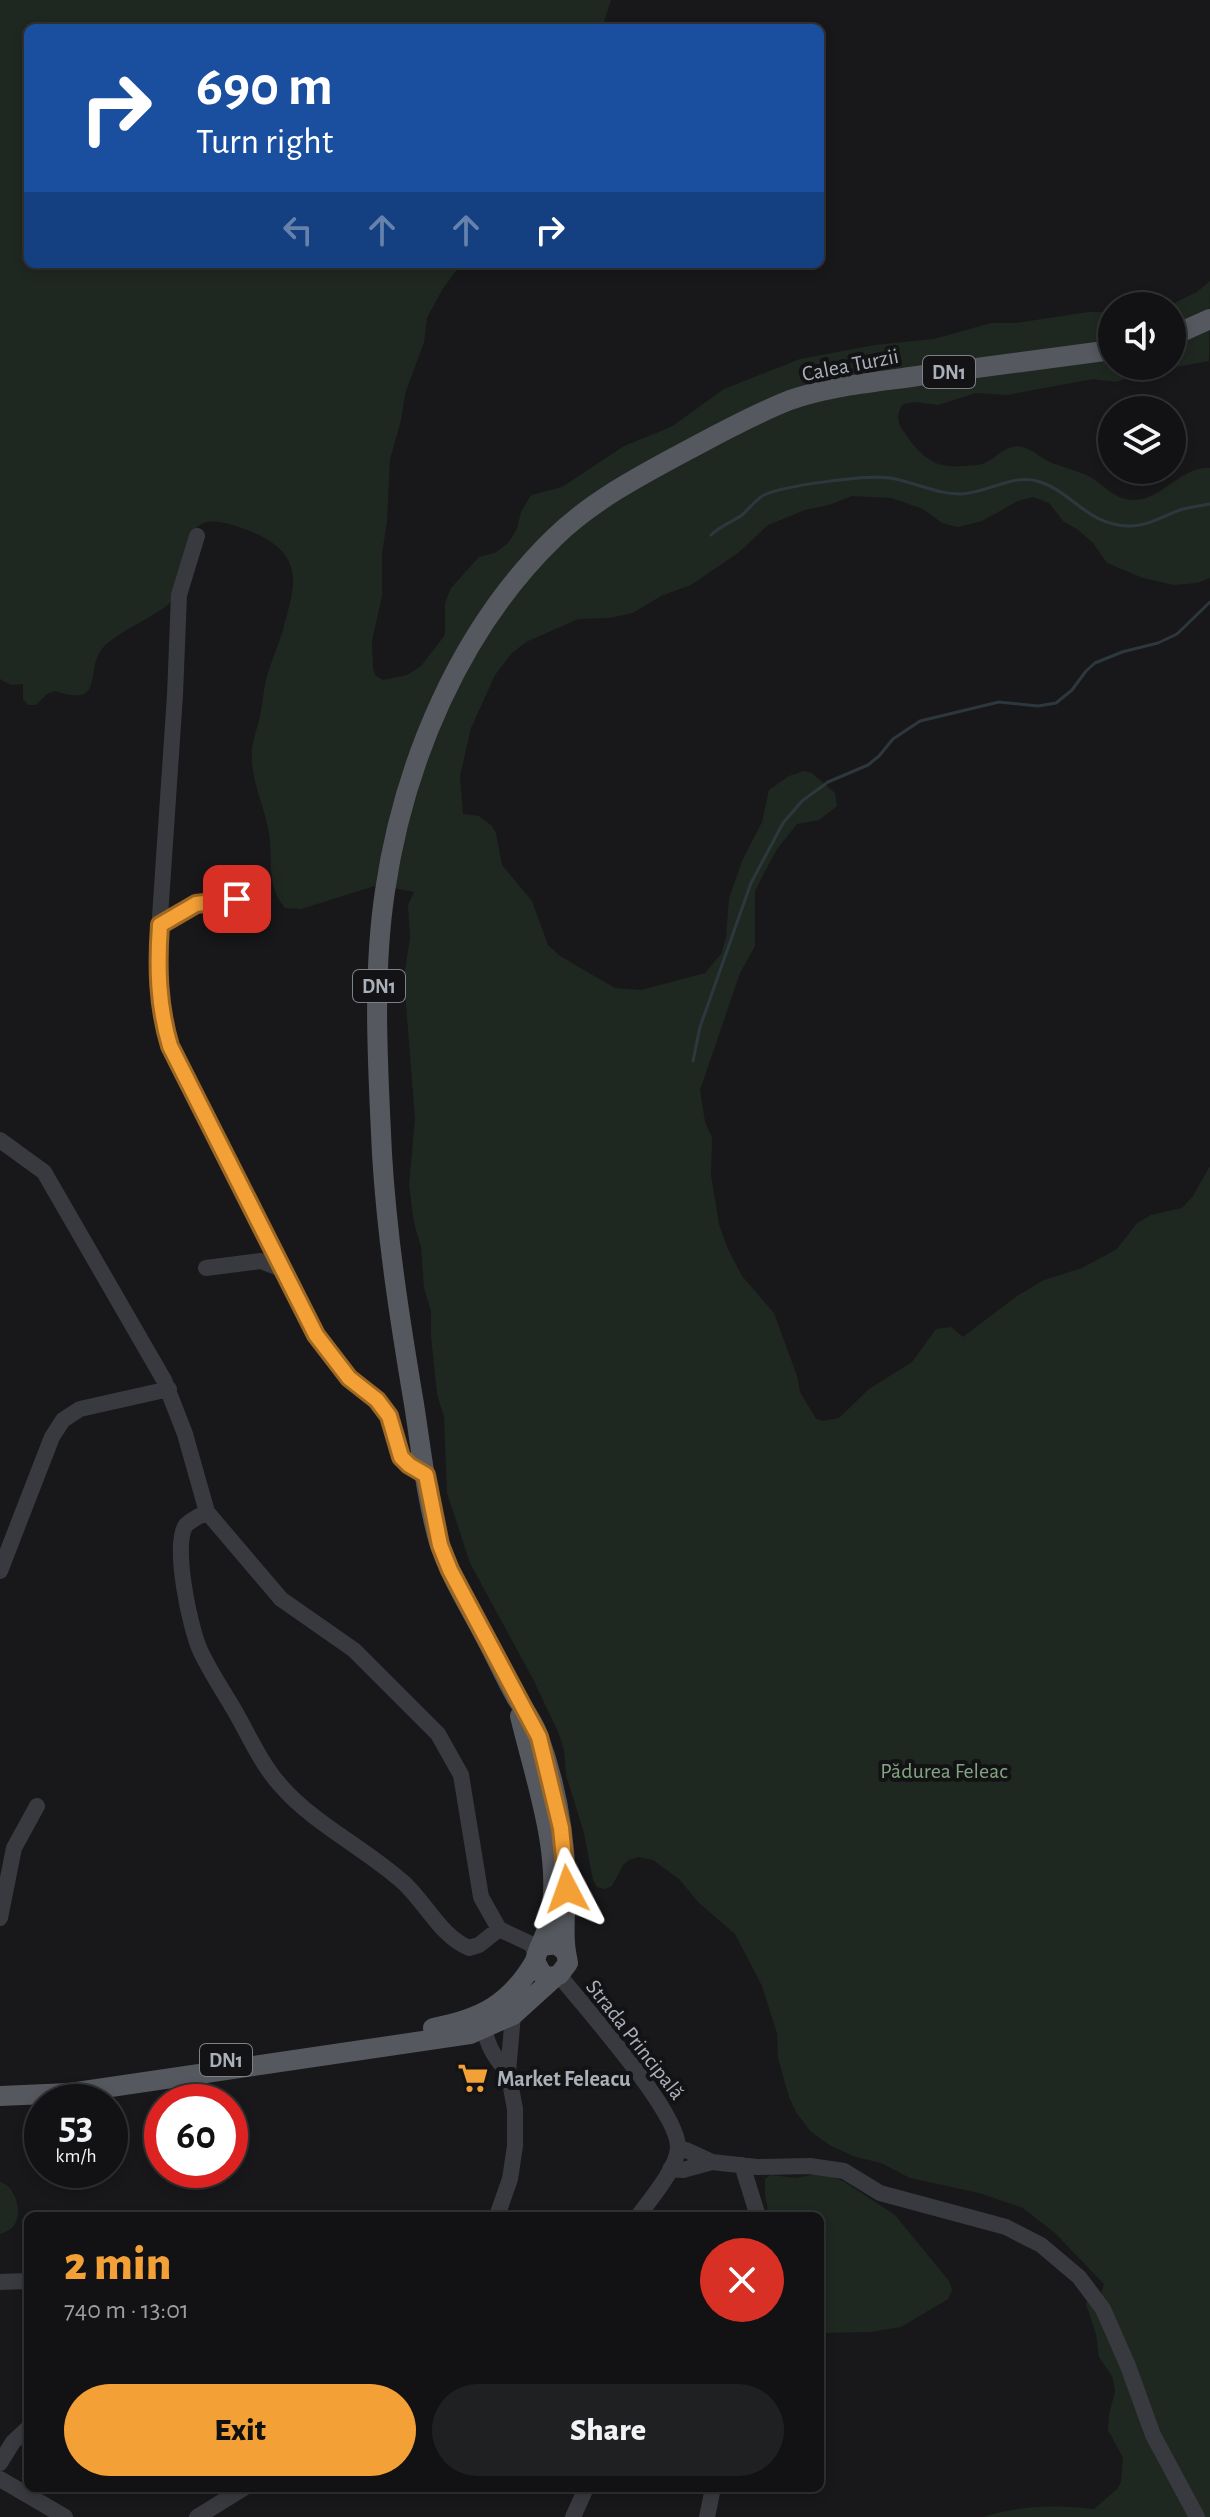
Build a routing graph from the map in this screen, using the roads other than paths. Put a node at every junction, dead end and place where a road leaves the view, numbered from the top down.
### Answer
1 (1210, 319) edge
2 (1186, 330) edge
3 (1098, 352) edge
4 (197, 536) dead end
5 (257, 873) dead end
6 (160, 925) junction
7 (0, 1140) edge
8 (206, 1268) dead end
9 (284, 1270) junction
10 (169, 1389) junction
11 (426, 1475) junction
12 (207, 1512) junction
13 (0, 1571) edge
14 (516, 1697) junction
15 (37, 1806) dead end
16 (0, 1918) edge
17 (499, 1929) junction
18 (566, 1952) junction
19 (538, 1953) junction
20 (557, 1976) junction
21 (513, 2015) junction
22 (486, 2020) junction
23 (508, 2072) junction
24 (0, 2086) edge
25 (0, 2096) edge
26 (679, 2150) junction
27 (712, 2162) junction
28 (742, 2165) junction
29 (670, 2169) junction
30 (498, 2212) edge
31 (641, 2212) edge
32 (757, 2212) edge
33 (24, 2281) edge
34 (0, 2282) edge
35 (0, 2430) edge
36 (24, 2432) edge
37 (13, 2442) junction
38 (0, 2463) edge
39 (0, 2479) edge
40 (238, 2492) edge
41 (584, 2492) edge
42 (712, 2492) edge
43 (65, 2517) edge
44 (197, 2517) edge
45 (573, 2517) edge
46 (707, 2517) edge
47 (1197, 2517) edge

1 - 2 main road
3 - 11 main road, Calea Turzii / DN1
4 - 6 street
5 - 6 street
6 - 9 street
7 - 10 street
8 - 9 street
9 - 11 street
10 - 12 street
10 - 13 street
11 - 14 main road, DN1
12 - 17 street
12 - 17 street
14 - 18 main road, DN1
14 - 19 main road, DN1
15 - 16 street
17 - 19 street
18 - 19 main road
18 - 20 main road, DN1
19 - 20 main road
19 - 22 main road, DN1
20 - 21 main road, DN1
20 - 26 street, Strada Principală
21 - 22 main road, DN1
21 - 23 street
22 - 23 street
22 - 24 main road, DN1
22 - 25 main road, DN1
23 - 30 street
26 - 27 street
26 - 29 street
27 - 28 street
27 - 29 street
28 - 32 street
28 - 47 street
29 - 31 street
33 - 34 street
35 - 37 street
36 - 37 street
37 - 38 street
39 - 43 street
40 - 44 street
41 - 45 street
42 - 46 street

